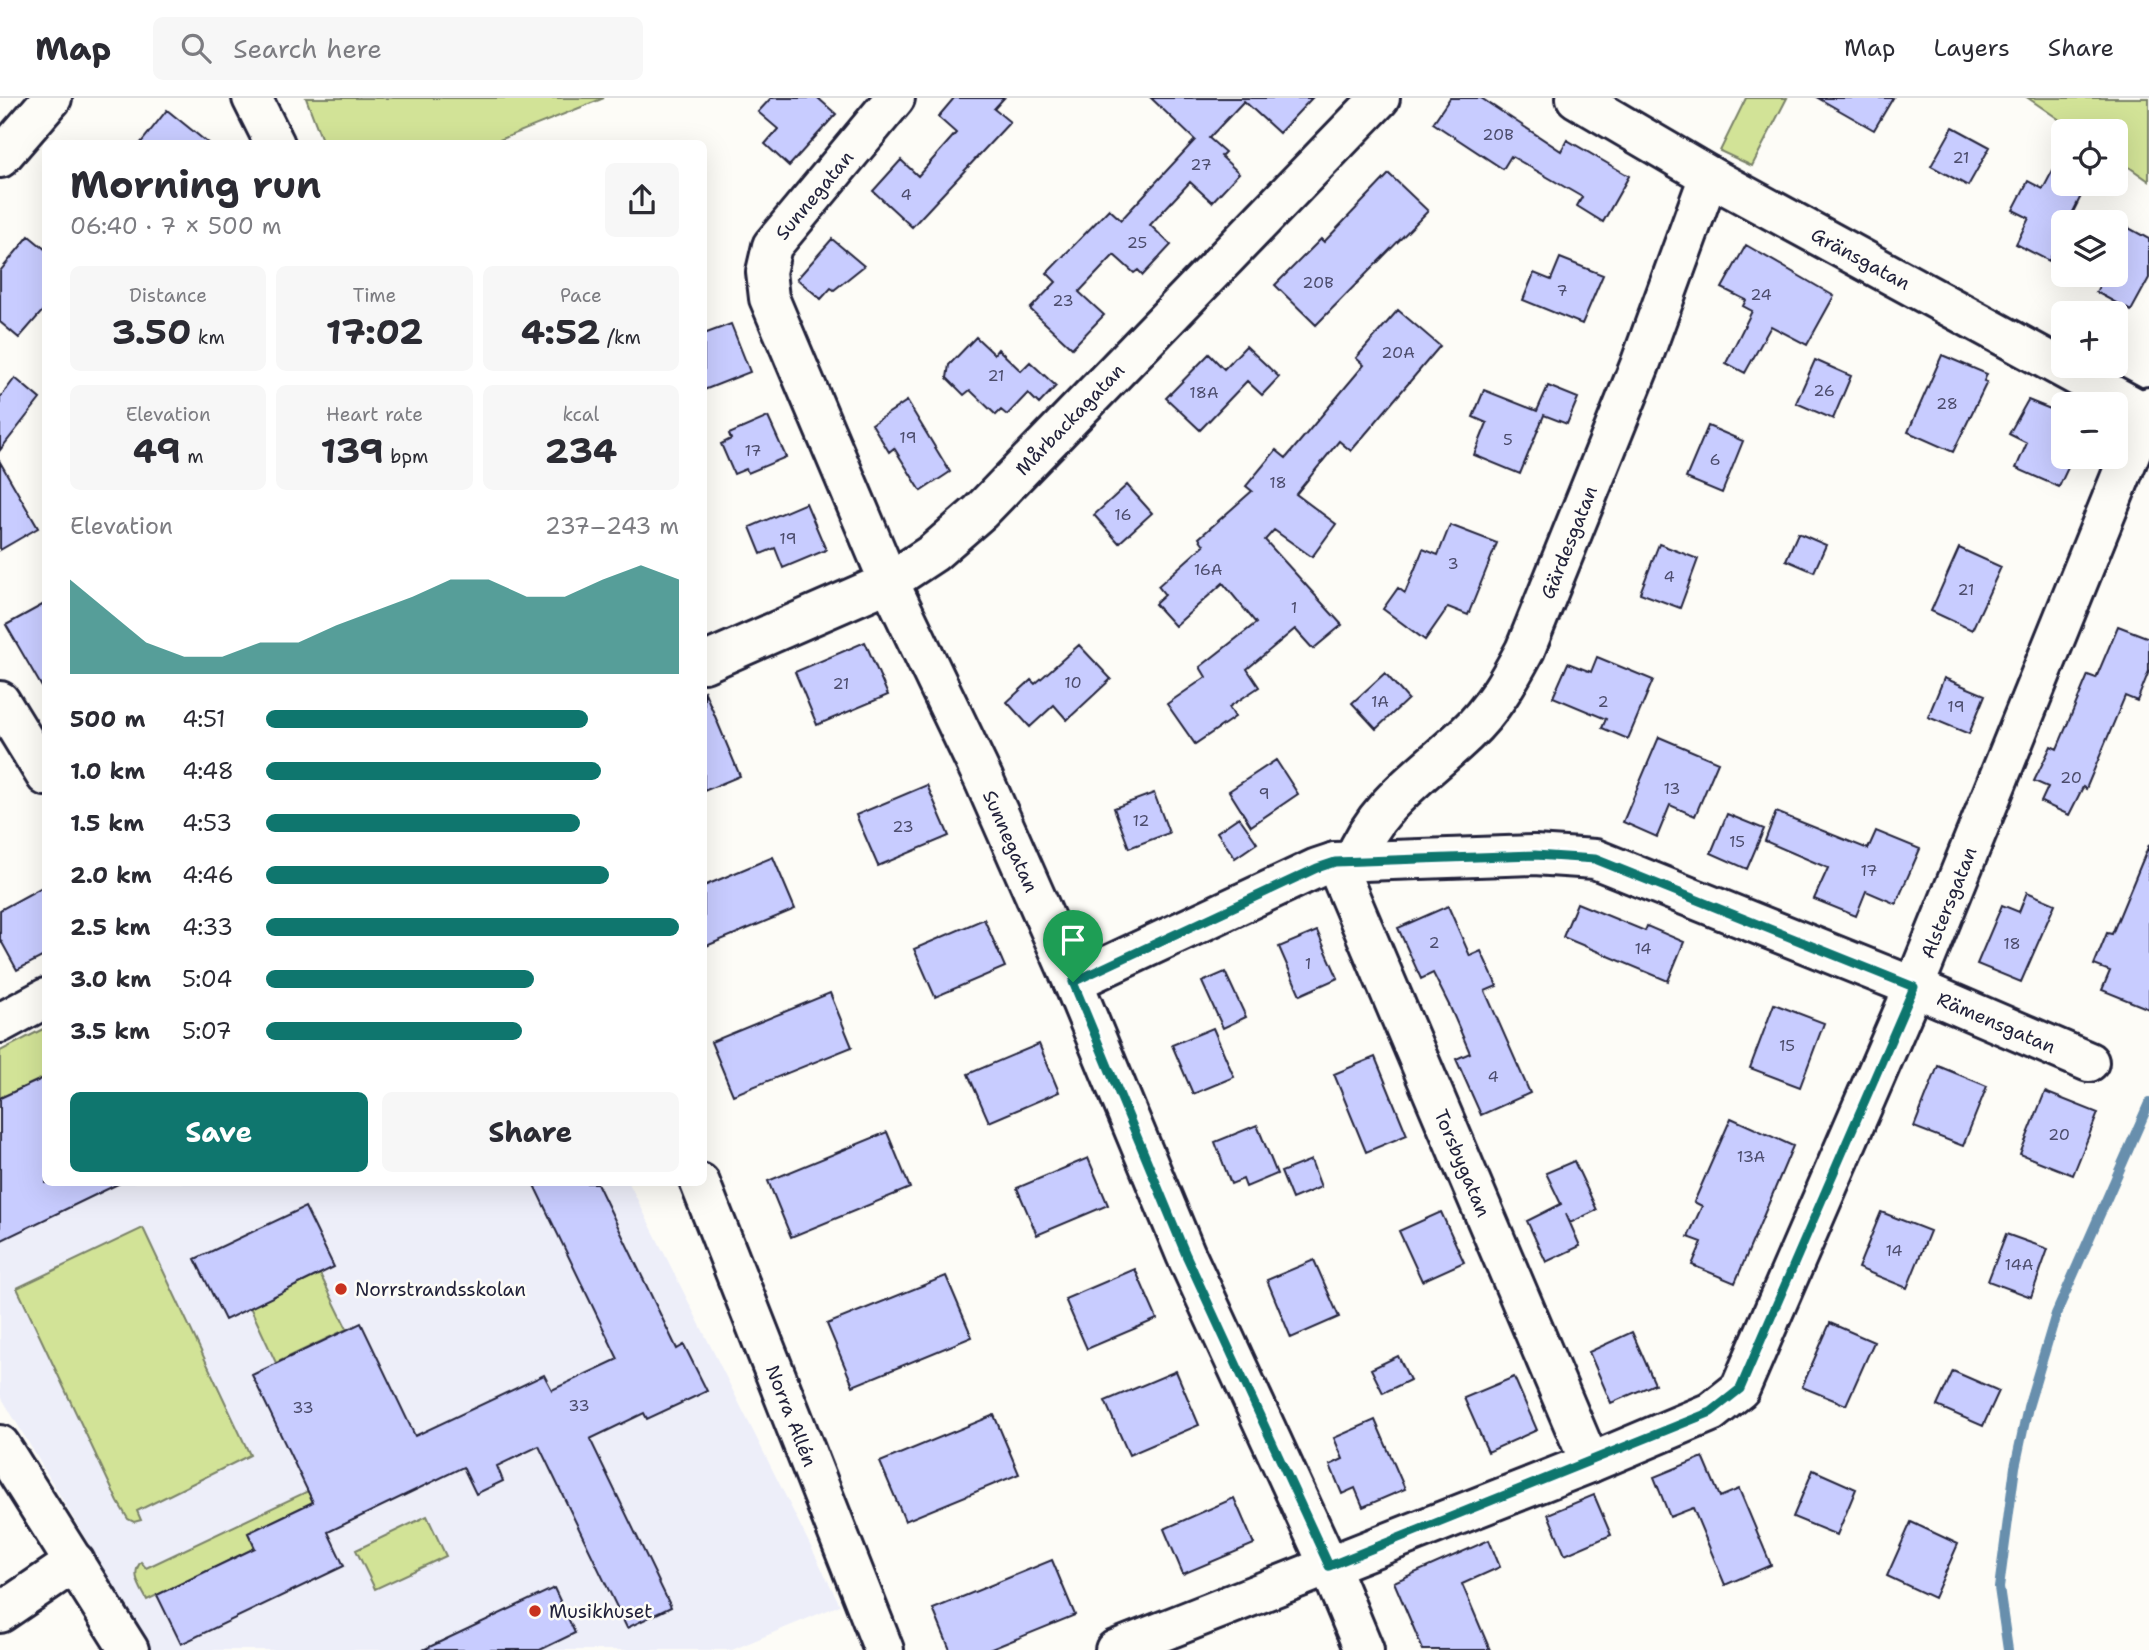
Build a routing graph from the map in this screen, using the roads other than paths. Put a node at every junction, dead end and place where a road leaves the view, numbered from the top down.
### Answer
1 (252, 98) edge
2 (895, 98) edge
3 (1380, 98) edge
4 (1576, 98) edge
5 (32, 105) edge
6 (273, 140) edge
7 (0, 158) edge
8 (1709, 176) junction
9 (2148, 412) edge
10 (889, 582) junction
11 (707, 662) edge
12 (0, 701) edge
13 (42, 769) edge
14 (1344, 862) junction
15 (1073, 982) junction
16 (1914, 987) junction
17 (42, 1000) edge
18 (0, 1023) edge
19 (2089, 1062) dead end
20 (701, 1186) edge
21 (0, 1445) edge
22 (1590, 1463) junction
23 (75, 1562) junction
24 (1329, 1566) junction
25 (0, 1613) edge
26 (128, 1650) edge
27 (884, 1650) edge
28 (1115, 1650) edge
29 (1364, 1650) edge

1 - 6 street
2 - 10 street, Sunnegatan
3 - 10 street, Mårbackagatan
4 - 8 street, Gränsgatan
5 - 7 street
8 - 9 street, Gränsgatan
8 - 14 street, Gärdesgatan
9 - 16 street, Alstersgatan
10 - 11 street, Mårbackagatan
10 - 15 street, Sunnegatan
12 - 13 street
14 - 15 street, Rämensgatan
14 - 16 street, Rämensgatan
14 - 22 street, Torsbygatan
15 - 24 street, Sunnegatan
16 - 19 street, Rämensgatan
16 - 22 street, Alstersgatan
17 - 18 street
20 - 27 street, Norra Allén
21 - 23 street
22 - 24 street, Alstersgatan
23 - 25 street
23 - 26 street
24 - 28 street, Alstersgatan
24 - 29 street, Sunnegatan

